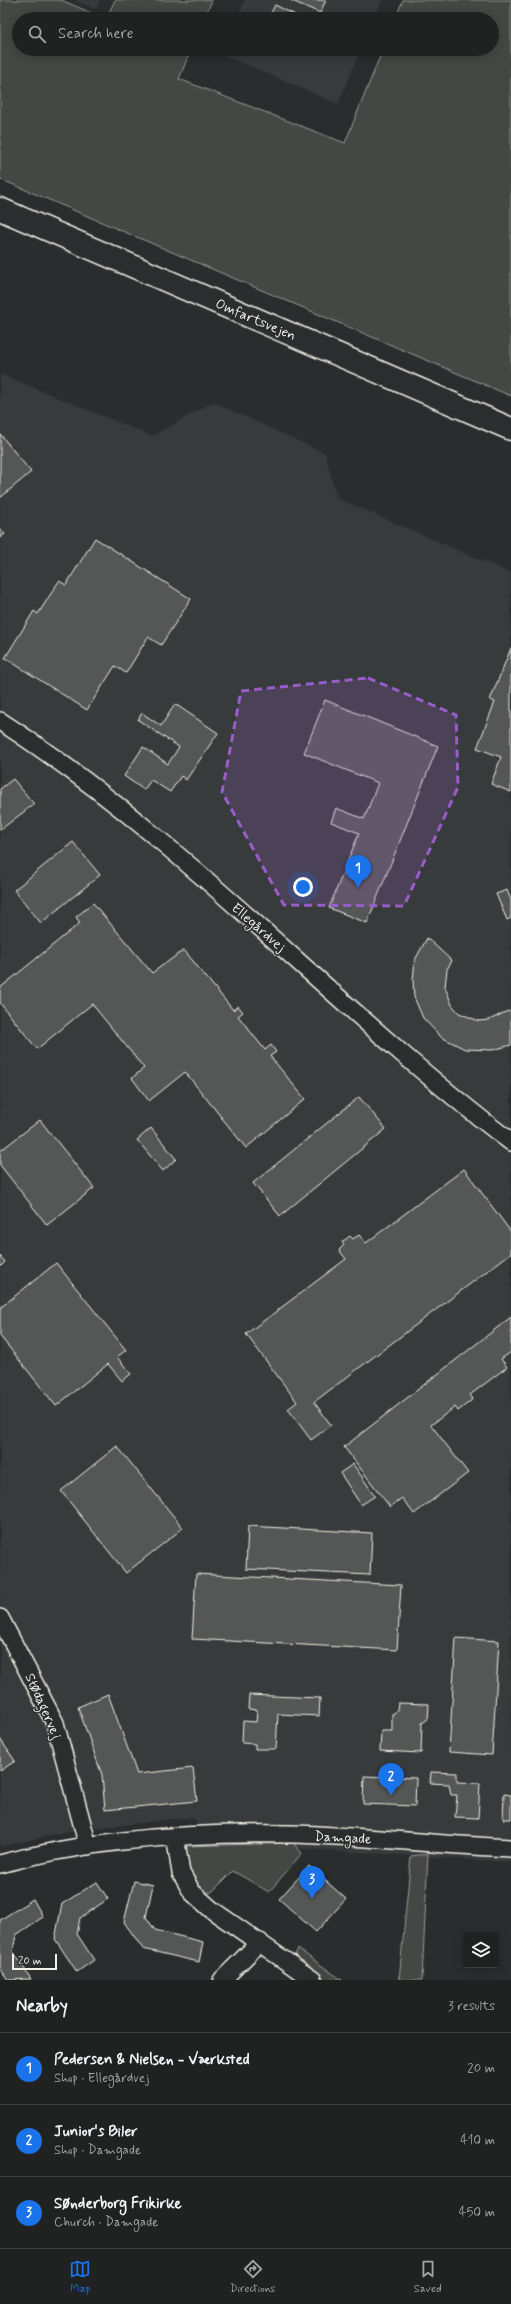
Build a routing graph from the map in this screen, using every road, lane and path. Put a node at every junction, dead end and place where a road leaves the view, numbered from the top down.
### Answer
1 (0, 209) edge
2 (511, 429) edge
3 (0, 721) edge
4 (511, 1142) edge
5 (0, 1618) edge
6 (175, 1836) junction
7 (88, 1846) junction
8 (511, 1848) edge
9 (0, 1864) edge
10 (260, 1942) junction
11 (222, 1980) edge
12 (313, 1980) edge

1 - 2 highway, Omfartsvejen
3 - 4 street, Ellegårdvej
5 - 7 street, Stødagervej
6 - 7 street, Damgade
6 - 8 street, Damgade
6 - 10 street
7 - 9 street, Damgade
10 - 11 street
10 - 12 street

